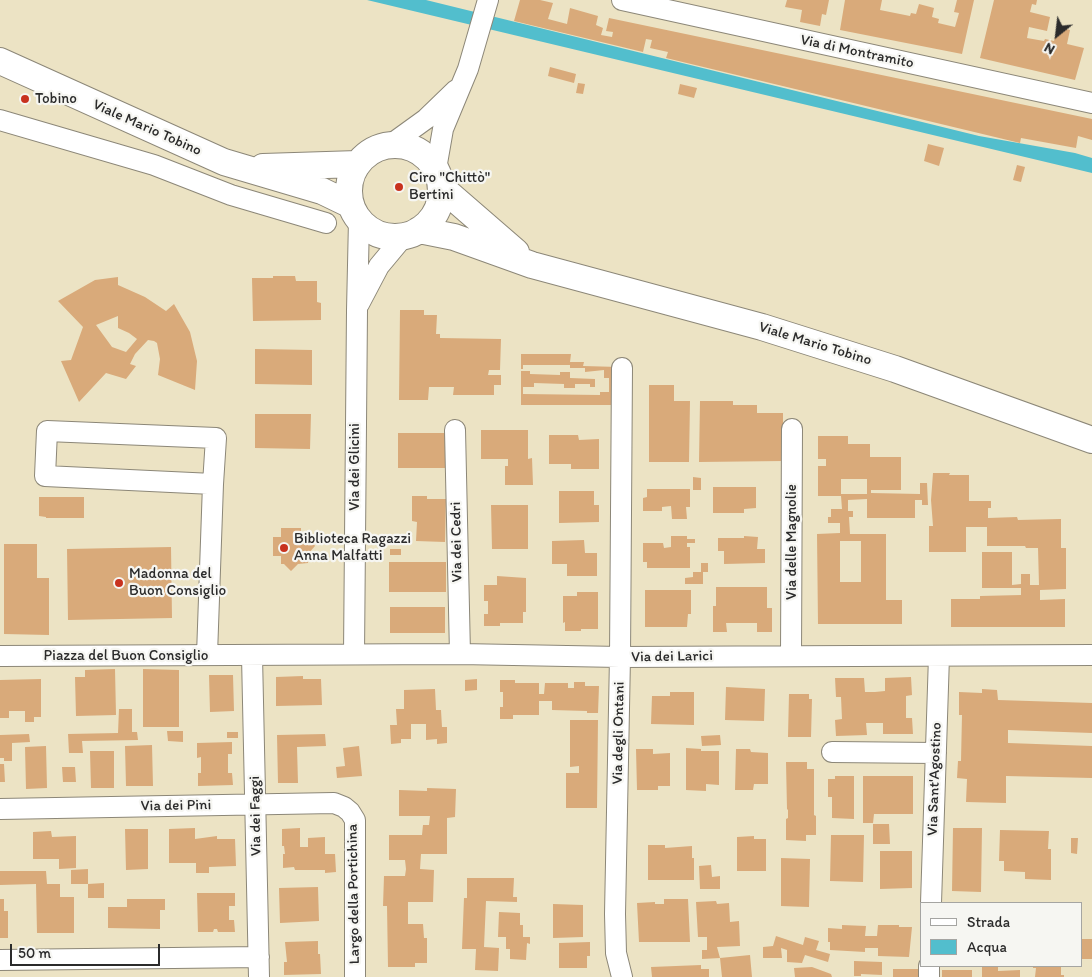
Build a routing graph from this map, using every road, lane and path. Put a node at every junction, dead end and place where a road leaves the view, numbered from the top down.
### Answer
1 (488, 0) edge
2 (622, 0) edge
3 (0, 61) edge
4 (460, 85) junction
5 (1092, 103) edge
6 (0, 120) edge
7 (390, 145) junction
8 (188, 146) junction
9 (358, 164) junction
10 (240, 168) junction
11 (175, 173) junction
12 (438, 178) junction
13 (355, 213) junction
14 (326, 223) dead end
15 (411, 233) junction
16 (532, 265) junction
17 (356, 310) junction
18 (622, 368) dead end
19 (792, 429) dead end
20 (455, 430) dead end
21 (1092, 440) edge
22 (213, 484) junction
23 (354, 654) junction
24 (460, 654) junction
25 (207, 655) junction
26 (791, 655) junction
27 (1092, 655) edge
28 (0, 656) edge
29 (252, 656) junction
30 (939, 656) junction
31 (620, 657) junction
32 (832, 752) dead end
33 (936, 753) junction
34 (256, 804) junction
35 (0, 809) edge
36 (350, 812) joint
37 (931, 902) edge
38 (259, 957) junction
39 (0, 960) edge
40 (259, 977) edge
41 (355, 977) edge
42 (622, 977) edge

1 - 4 street
2 - 5 street, Via di Montramito
3 - 8 main road, Viale Mario Tobino
4 - 7 street
4 - 12 street
6 - 11 street
7 - 9 main road
7 - 12 main road
8 - 10 main road, Viale Mario Tobino
8 - 11 street
9 - 10 main road, Viale Mario Tobino
9 - 13 main road
10 - 13 main road, Viale Mario Tobino
11 - 14 street
12 - 15 main road
12 - 16 main road, Viale Mario Tobino
13 - 15 main road
13 - 17 street, Via dei Glicini
15 - 16 main road, Viale Mario Tobino
15 - 17 street, Via dei Glicini
16 - 21 main road, Viale Mario Tobino
17 - 23 street, Via dei Glicini
18 - 31 street, Via degli Ontani
19 - 26 street, Via delle Magnolie
20 - 24 street, Via dei Cedri
22 - 22 street
22 - 25 street
23 - 24 street, Via dei Larici
23 - 29 street, Via dei Larici
24 - 31 street, Via dei Larici
25 - 28 street, Piazza del Buon Consiglio
25 - 29 street, Piazza del Buon Consiglio
26 - 30 street, Via dei Larici
26 - 31 street, Via dei Larici
27 - 30 street, Via dei Larici
29 - 34 street, Via dei Faggi
30 - 33 street, Via Sant'Agostino
31 - 42 street, Via degli Ontani
32 - 33 street
33 - 37 street, Via Sant'Agostino
34 - 35 street, Via dei Pini
34 - 36 street, Via dei Pini
34 - 38 street, Via dei Faggi
36 - 41 street, Largo della Portichina
38 - 39 street
38 - 40 street, Via dei Faggi

